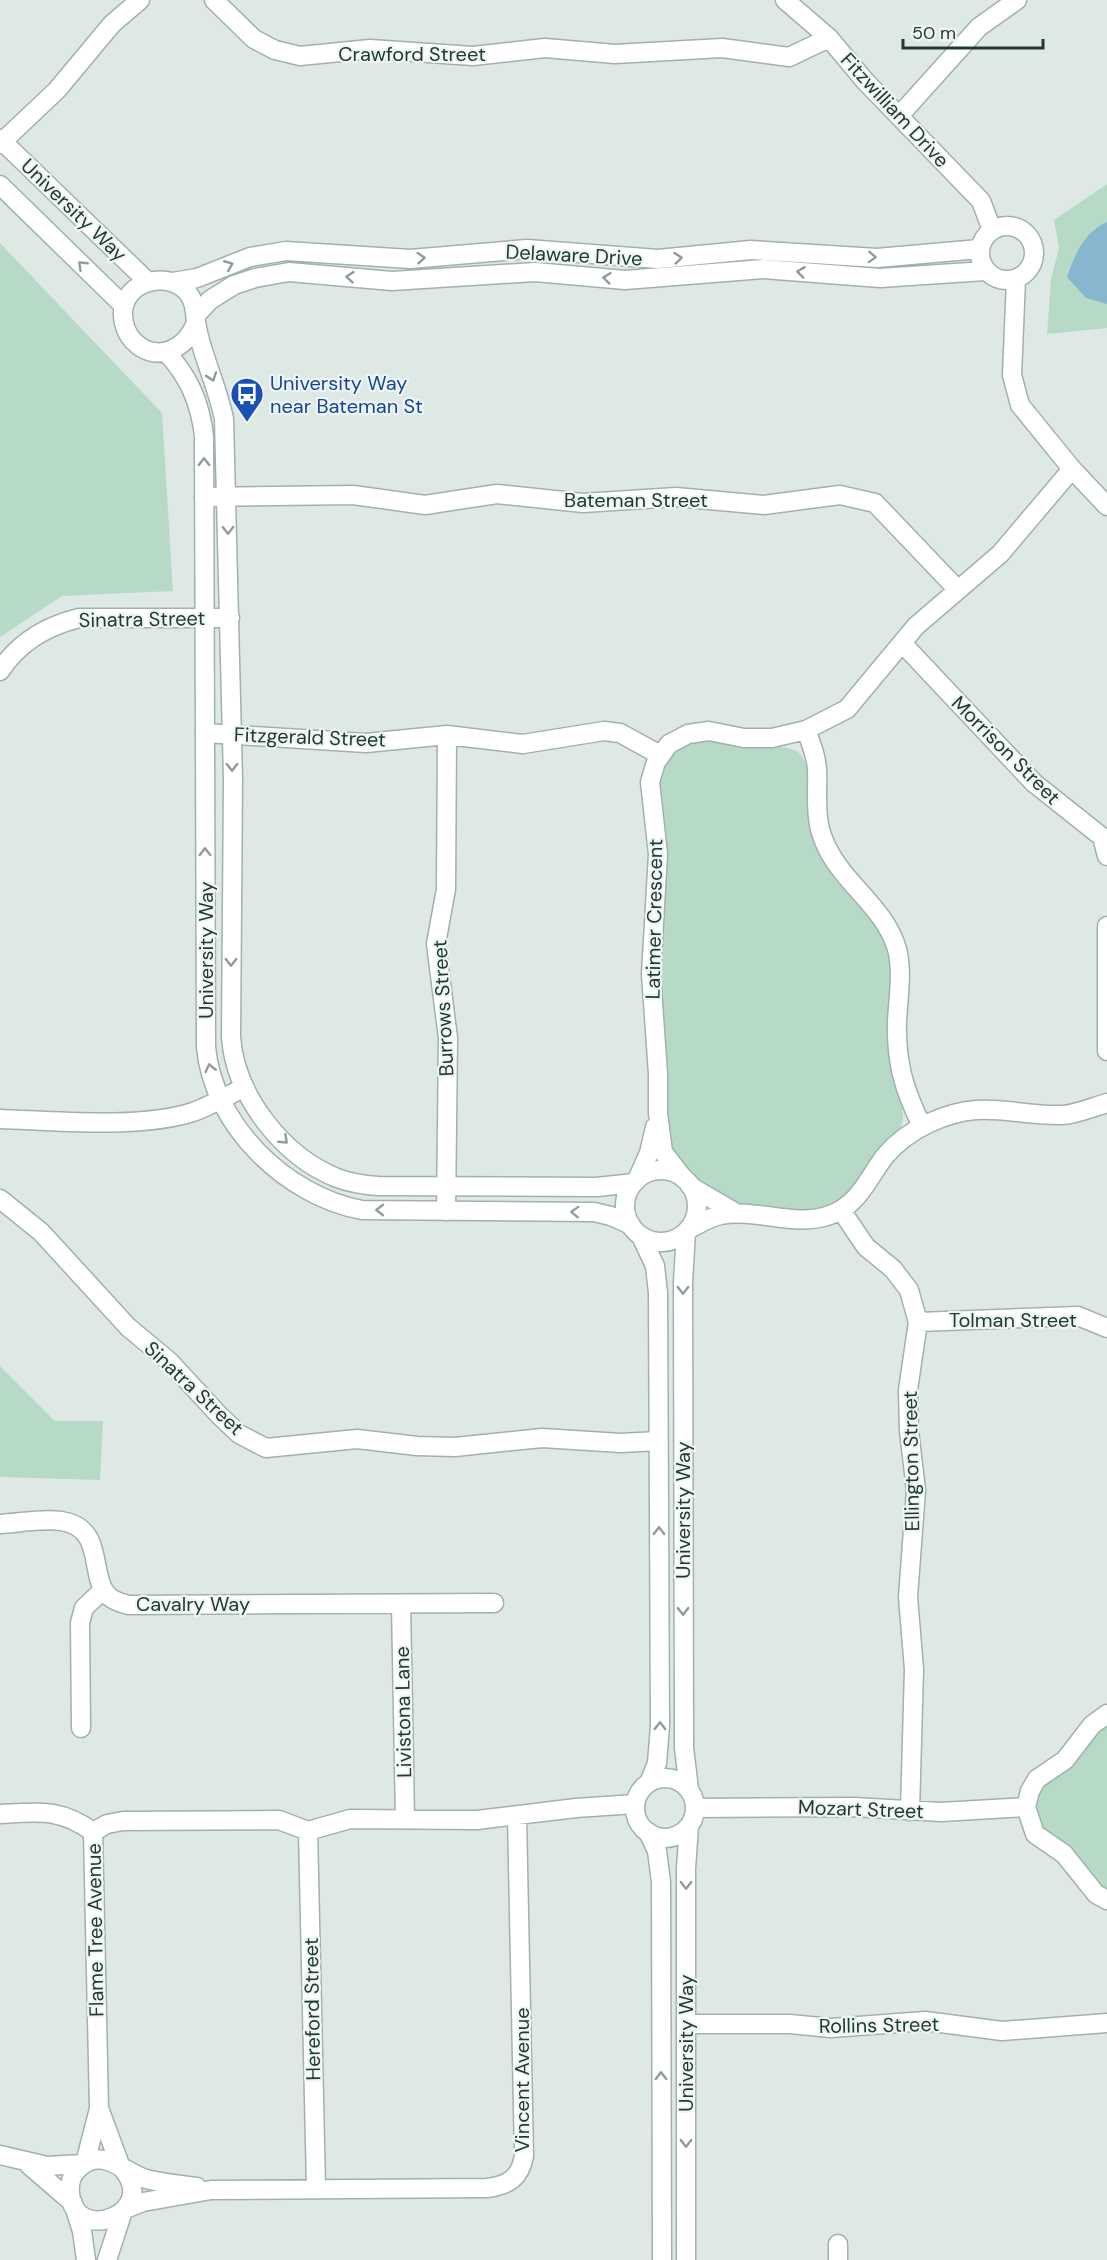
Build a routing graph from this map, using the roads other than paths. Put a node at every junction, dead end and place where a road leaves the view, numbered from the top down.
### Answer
1 (140, 0) edge
2 (214, 0) edge
3 (785, 0) edge
4 (1017, 0) edge
5 (823, 32) junction
6 (899, 116) junction
7 (1, 142) edge
8 (0, 185) edge
9 (992, 230) junction
10 (979, 249) junction
11 (985, 271) junction
12 (1016, 279) junction
13 (147, 281) junction
14 (173, 282) junction
15 (124, 306) junction
16 (195, 320) junction
17 (166, 352) junction
18 (1072, 469) junction
19 (228, 496) junction
20 (204, 497) junction
21 (1107, 506) edge
22 (958, 590) junction
23 (204, 618) junction
24 (230, 618) junction
25 (902, 643) junction
26 (0, 671) edge
27 (806, 730) junction
28 (205, 733) junction
29 (232, 734) junction
30 (447, 735) junction
31 (660, 755) junction
32 (1107, 856) edge
33 (1107, 926) edge
34 (1107, 1051) edge
35 (243, 1088) junction
36 (220, 1099) junction
37 (1107, 1103) edge
38 (658, 1113) junction
39 (0, 1119) edge
40 (922, 1126) junction
41 (635, 1182) junction
42 (687, 1182) junction
43 (447, 1186) junction
44 (0, 1199) edge
45 (841, 1210) junction
46 (446, 1211) junction
47 (736, 1213) junction
48 (636, 1231) junction
49 (687, 1231) junction
50 (918, 1322) junction
51 (1107, 1328) edge
52 (658, 1441) junction
53 (683, 1441) junction
54 (0, 1524) edge
55 (103, 1590) junction
56 (494, 1603) dead end
57 (401, 1604) junction
58 (1107, 1714) edge
59 (81, 1728) dead end
60 (649, 1783) junction
61 (689, 1789) junction
62 (635, 1804) junction
63 (1026, 1807) junction
64 (695, 1808) junction
65 (910, 1811) junction
66 (0, 1814) edge
67 (517, 1816) junction
68 (405, 1820) junction
69 (689, 1826) junction
70 (308, 1831) junction
71 (93, 1832) junction
72 (648, 1832) junction
73 (1107, 1900) edge
74 (1107, 2023) edge
75 (662, 2024) junction
76 (687, 2024) junction
77 (99, 2109) junction
78 (0, 2155) edge
79 (26, 2162) junction
80 (84, 2164) junction
81 (120, 2166) junction
82 (316, 2188) junction
83 (211, 2190) junction
84 (73, 2204) junction
85 (124, 2210) junction
86 (86, 2260) edge
87 (107, 2260) edge
88 (662, 2260) edge
89 (686, 2260) edge

1 - 7 street
2 - 5 street, Crawford Street
3 - 5 street, Fitzwilliam Drive
4 - 6 street
5 - 6 street, Fitzwilliam Drive
6 - 9 street, Fitzwilliam Drive
7 - 13 street, University Way
15 -> 8 street, University Way
9 - 10 street
9 - 12 street
10 - 11 street
14 -> 10 street, Delaware Drive
11 - 12 street
11 -> 16 street, Delaware Drive
12 - 18 street
13 - 14 street
13 - 15 street
14 - 16 street
15 - 17 street
16 - 17 street
16 -> 19 street, University Way
20 -> 17 street, University Way
18 - 21 street
18 - 22 street
19 - 20 street, Bateman Street
19 - 22 street, Bateman Street
19 -> 24 street, University Way
20 - 23 street, University Way
22 - 25 street
23 - 24 street, Sinatra Street
23 - 26 street, Sinatra Street
23 - 28 street, University Way
24 - 29 street, University Way
25 - 27 street
25 - 32 street, Morrison Street
27 - 31 street
27 - 40 street
28 - 29 street, Fitzgerald Street
36 -> 28 street, University Way
29 - 30 street, Fitzgerald Street
29 -> 35 street, University Way
30 - 31 street, Fitzgerald Street
30 - 43 street, Burrows Street
31 - 38 street, Latimer Crescent
33 - 34 street
35 - 36 street
35 -> 43 street, University Way
36 - 39 street
46 -> 36 street, University Way
37 - 40 street
38 - 41 street, Latimer Crescent
38 - 42 street, Latimer Crescent
40 - 45 street
41 - 42 street
41 - 43 street, University Way
41 - 48 street
42 - 47 street
42 - 49 street
43 - 46 street, Burrows Street
44 - 52 street, Sinatra Street
45 - 47 street
45 - 50 street, Ellington Street
48 -> 46 street, University Way
47 - 49 street
48 - 49 street
48 - 52 street, University Way
49 -> 53 street, University Way
50 - 51 street, Tolman Street
50 - 65 street, Ellington Street
52 - 53 street, Sinatra Street
60 -> 52 street, University Way
53 -> 61 street, University Way
54 - 55 street
55 - 57 street, Cavalry Way
55 - 59 street
56 - 57 street, Cavalry Way
57 - 68 street, Livistona Lane
58 - 63 street
60 - 61 street
60 - 62 street
61 - 64 street
62 - 67 street
62 - 72 street
63 - 65 street, Mozart Street
63 - 73 street
64 - 65 street, Mozart Street
64 - 69 street
66 - 71 street
67 - 68 street
67 - 82 street, Vincent Avenue
68 - 70 street
69 - 72 street
69 -> 76 street, University Way
70 - 71 street, Flame Tree Avenue
70 - 82 street, Hereford Street
71 - 77 street, Flame Tree Avenue
72 - 75 street, University Way
74 - 76 street, Rollins Street
75 - 76 street, Rollins Street
88 -> 75 street, University Way
76 -> 89 street, University Way
77 - 80 street, Flame Tree Avenue
77 - 81 street, Flame Tree Avenue
78 - 79 street
79 - 80 street
79 - 84 street
80 - 81 street
80 - 84 street
81 - 83 street, Vincent Avenue
81 - 85 street
82 - 83 street, Vincent Avenue
83 - 85 street, Vincent Avenue
84 - 85 street
84 - 86 street
85 - 87 street

